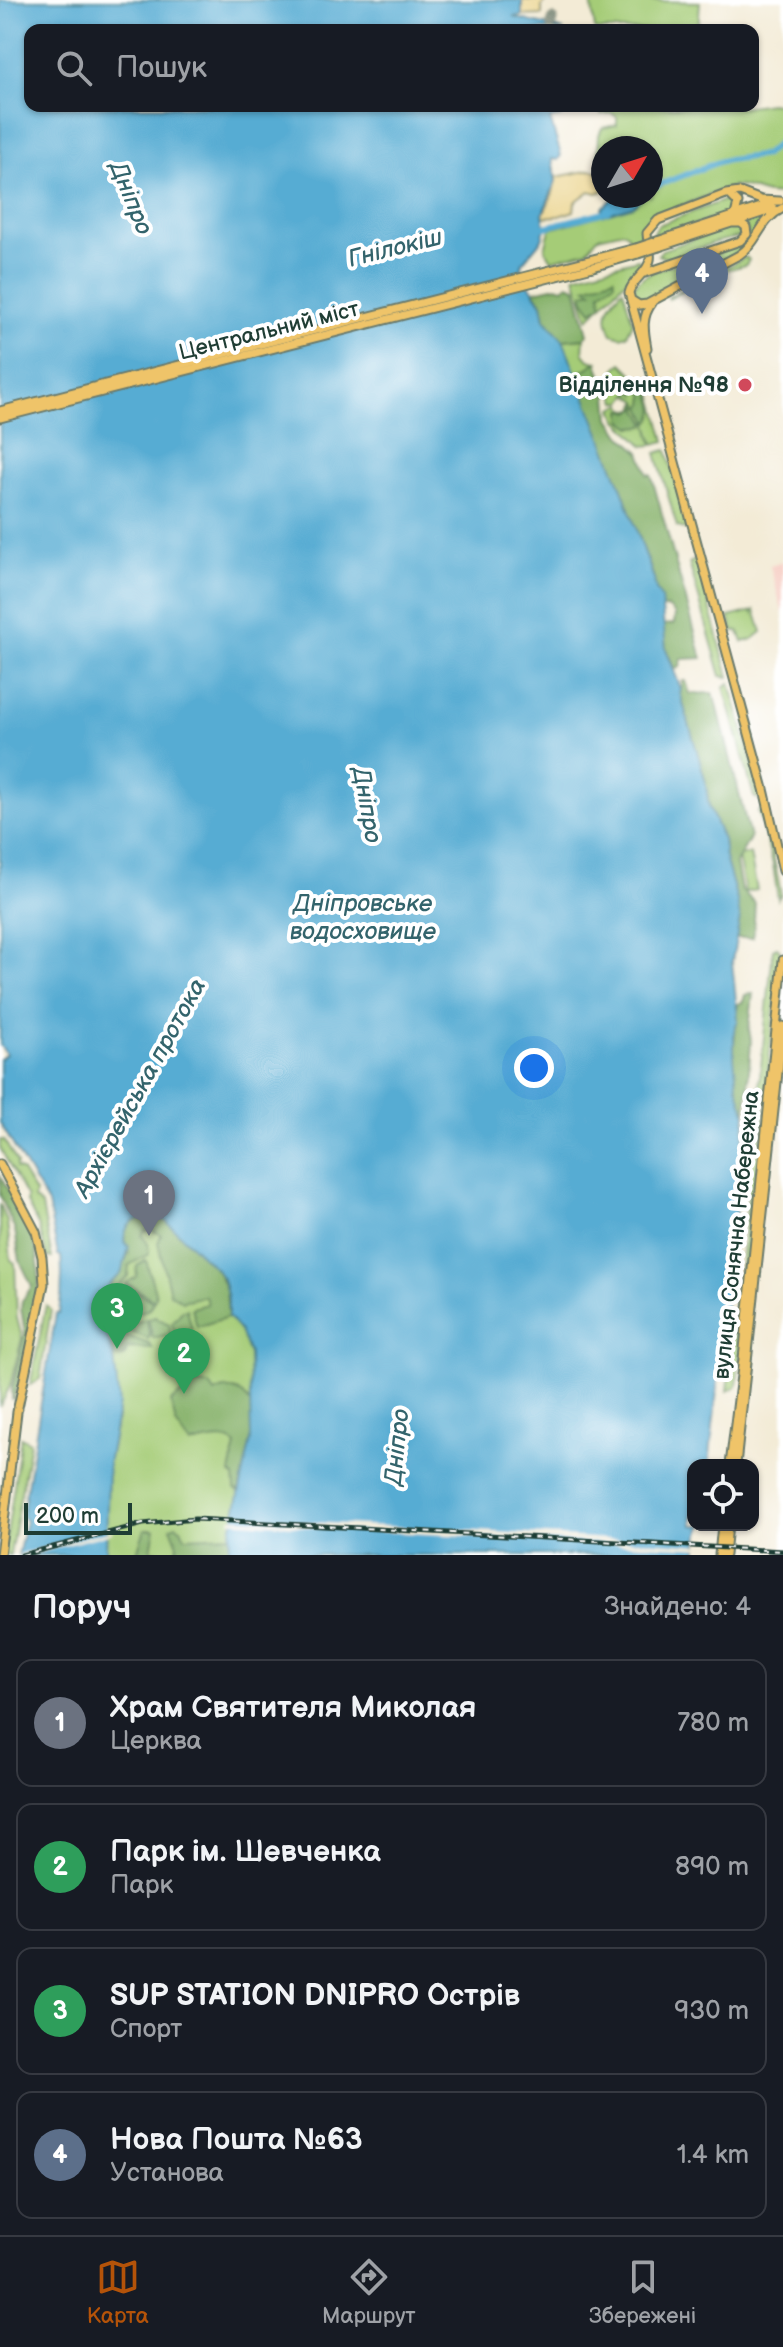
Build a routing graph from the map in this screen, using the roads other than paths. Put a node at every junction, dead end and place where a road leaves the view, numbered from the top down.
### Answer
1 (726, 194) junction
2 (782, 204) edge
3 (734, 219) junction
4 (651, 253) junction
5 (686, 258) junction
6 (674, 262) junction
7 (641, 275) junction
8 (545, 276) junction
9 (683, 284) junction
10 (630, 298) junction
11 (655, 299) junction
12 (651, 370) junction
13 (0, 411) edge
14 (0, 418) edge
15 (783, 871) edge
16 (783, 960) edge
17 (780, 979) edge
18 (783, 993) edge
19 (783, 1026) edge
20 (0, 1164) edge
21 (734, 1459) edge
22 (734, 1459) edge
23 (4, 1509) junction
24 (0, 1523) edge
25 (724, 1531) edge
26 (0, 1551) edge
27 (722, 1555) edge

1 - 2 main road
1 - 3 main road
1 - 4 main road
2 - 3 main road
2 - 9 main road
3 - 5 main road
3 - 8 main road, bridge
4 - 6 main road
4 - 7 main road
5 - 6 main road
5 - 9 main road
6 - 7 main road
7 - 10 main road
8 - 13 main road, Центральний міст
8 - 14 main road, Центральний міст
9 - 11 main road
10 - 11 main road
10 - 12 main road
11 - 12 main road
12 - 15 main road
16 - 17 main road, вулиця Сонячна Набережна
17 - 18 main road
17 - 21 main road, вулиця Сонячна Набережна
19 - 22 main road, вулиця Сонячна Набережна
20 - 23 main road
23 - 24 main road
23 - 26 main road
25 - 27 main road

